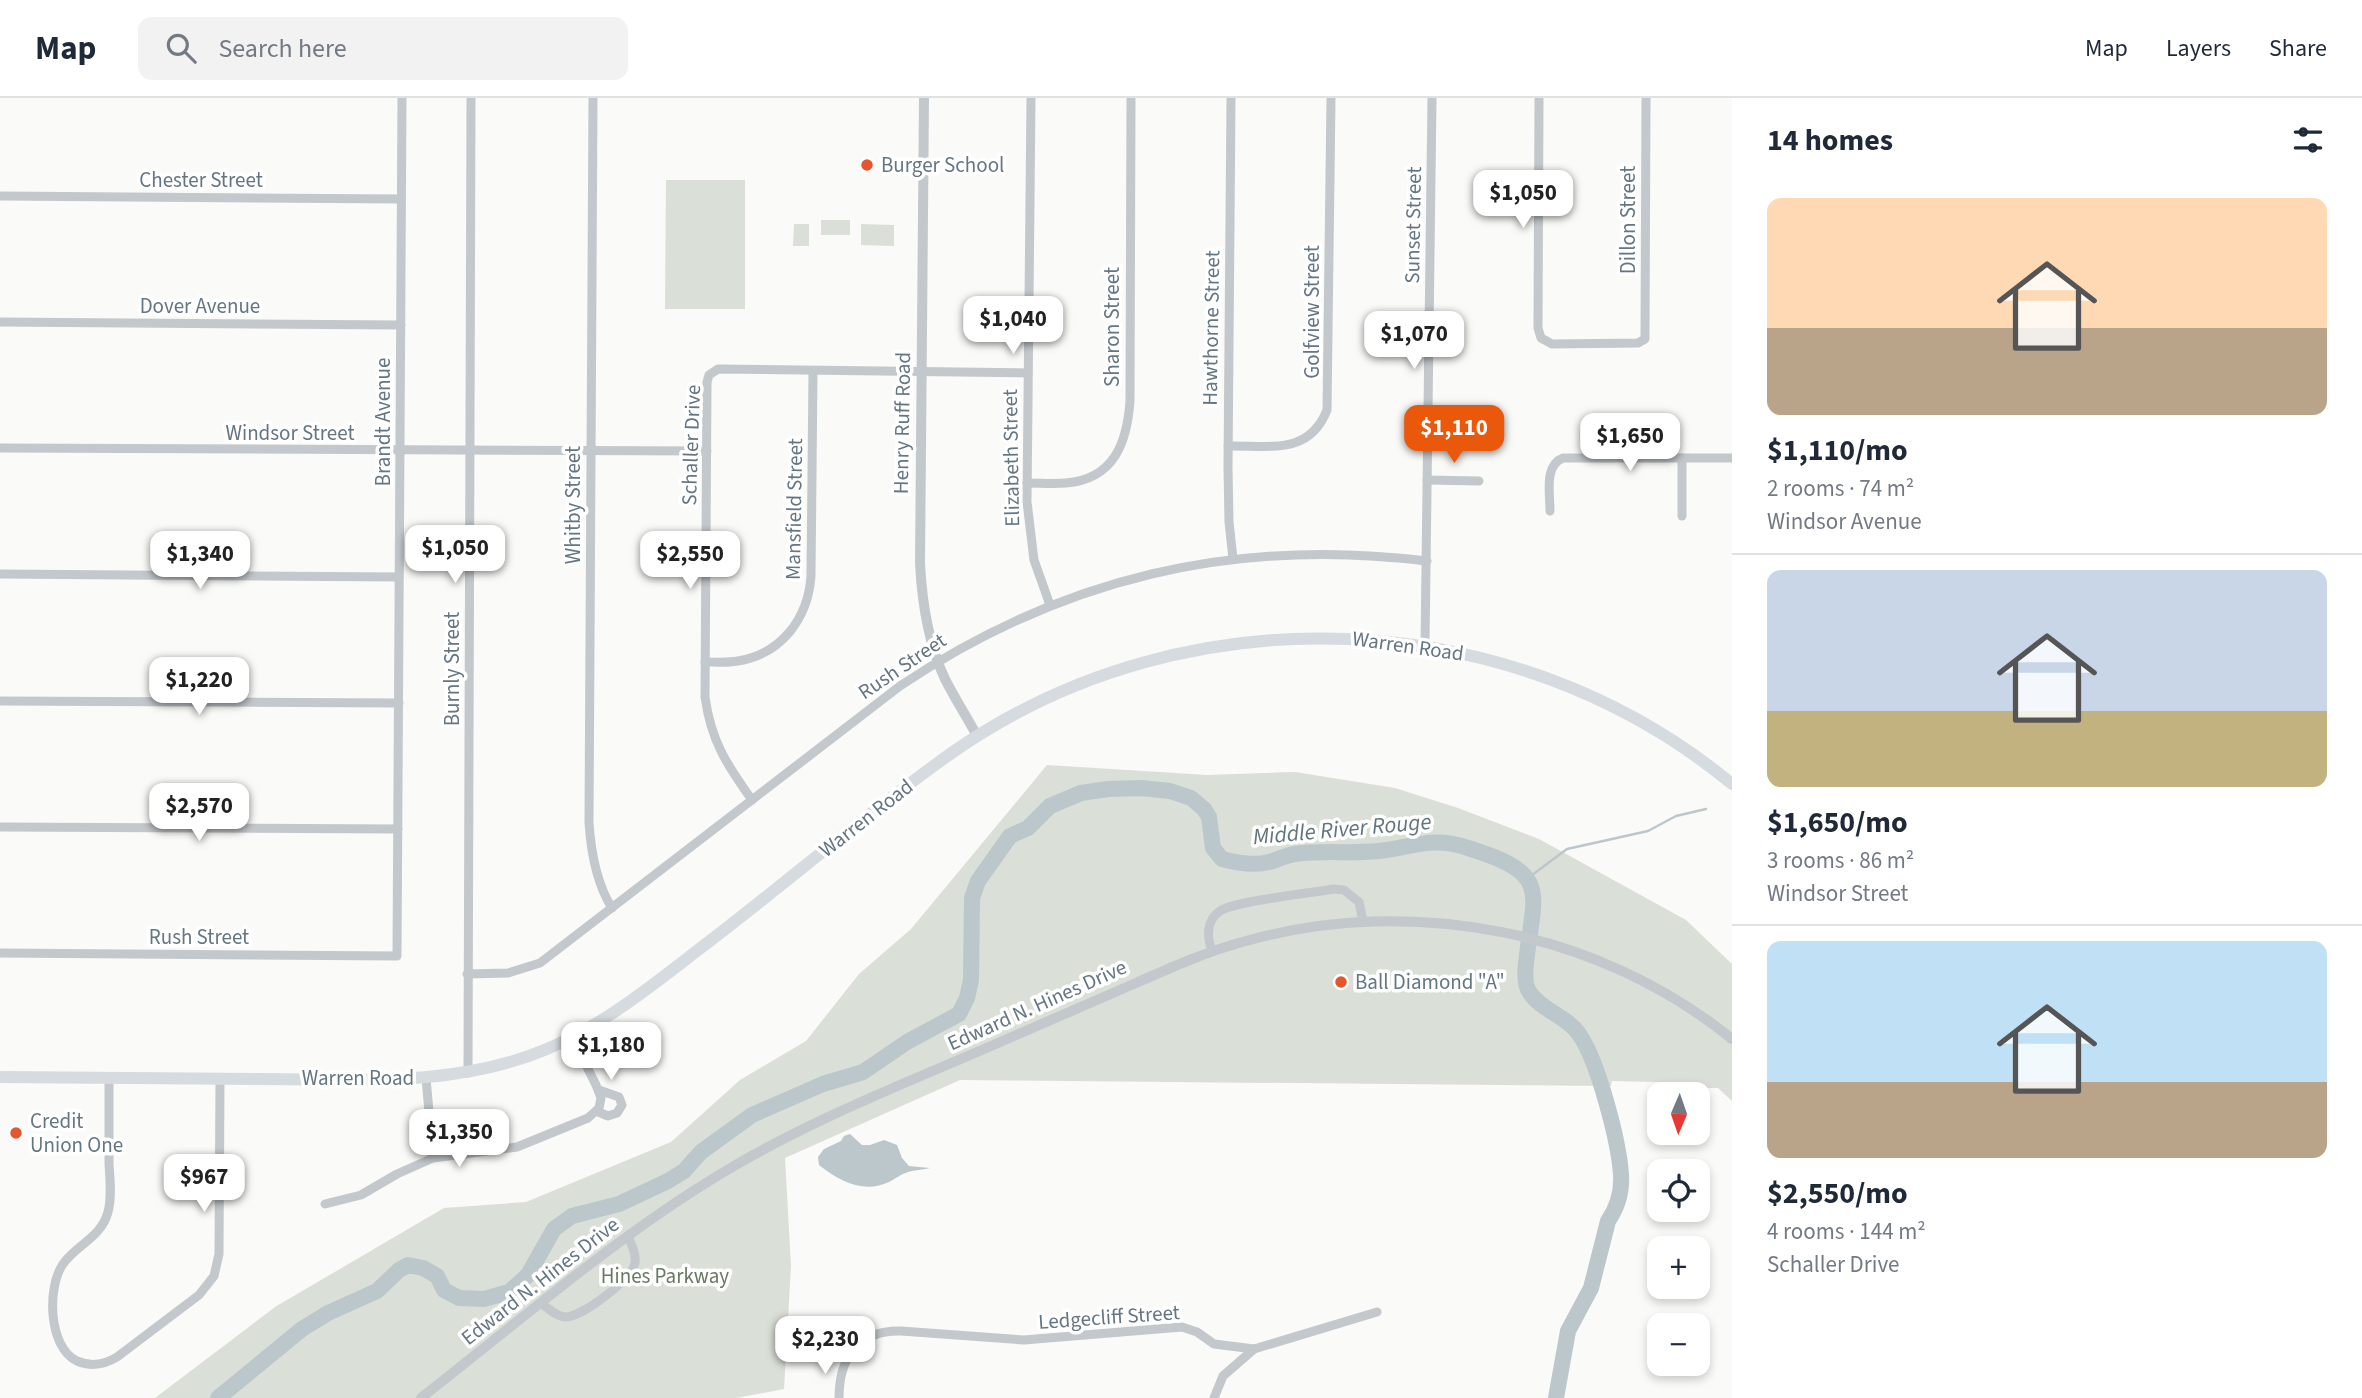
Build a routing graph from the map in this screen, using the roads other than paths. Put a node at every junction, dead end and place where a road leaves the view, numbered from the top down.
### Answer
1 (402, 98) edge
2 (471, 98) edge
3 (593, 98) edge
4 (923, 98) edge
5 (1031, 98) edge
6 (1131, 98) edge
7 (1231, 98) edge
8 (1331, 98) edge
9 (1432, 98) edge
10 (1539, 98) edge
11 (1646, 98) edge
12 (0, 196) edge
13 (401, 199) junction
14 (0, 322) edge
15 (401, 325) junction
16 (813, 371) junction
17 (923, 371) junction
18 (1028, 373) junction
19 (1228, 446) junction
20 (0, 448) edge
21 (471, 450) junction
22 (591, 450) junction
23 (401, 451) junction
24 (707, 451) junction
25 (1682, 458) junction
26 (1732, 458) edge
27 (1427, 480) junction
28 (1479, 481) dead end
29 (1027, 483) junction
30 (1550, 510) dead end
31 (1682, 516) dead end
32 (1233, 559) junction
33 (1427, 561) junction
34 (0, 574) edge
35 (400, 577) junction
36 (1050, 605) junction
37 (1425, 645) junction
38 (938, 661) junction
39 (705, 662) junction
40 (0, 701) edge
41 (399, 703) junction
42 (977, 736) junction
43 (1732, 784) edge
44 (752, 800) junction
45 (0, 827) edge
46 (398, 829) junction
47 (612, 908) junction
48 (1363, 921) junction
49 (1212, 951) junction
50 (0, 953) edge
51 (397, 956) joint
52 (467, 974) junction
53 (572, 1037) junction
54 (1732, 1038) edge
55 (468, 1073) junction
56 (0, 1077) edge
57 (109, 1078) junction
58 (220, 1078) junction
59 (426, 1078) junction
60 (598, 1090) junction
61 (596, 1111) junction
62 (433, 1158) junction
63 (325, 1204) dead end
64 (628, 1237) junction
65 (542, 1304) junction
66 (1377, 1312) dead end
67 (1254, 1349) junction
68 (421, 1398) edge
69 (839, 1398) edge
70 (1214, 1398) edge

1 - 13 street, Brandt Avenue
2 - 21 street, Burnly Street
3 - 22 street, Whitby Street
4 - 17 street, Henry Ruff Road
5 - 18 street, Elizabeth Street
6 - 29 street, Sharon Street
7 - 19 street, Hawthorne Street
8 - 19 street, Golfview Street
9 - 27 street, Sunset Street
10 - 11 street, Dillon Street
12 - 13 street, Chester Street
13 - 15 street, Brandt Avenue
14 - 15 street, Dover Avenue
15 - 23 street, Brandt Avenue
16 - 17 street
16 - 24 street, Schaller Drive
16 - 39 street, Mansfield Street
17 - 18 street
17 - 38 street, Henry Ruff Road
18 - 29 street, Elizabeth Street
19 - 32 street, Hawthorne Street
20 - 23 street, Windsor Street
21 - 22 street, Windsor Street
21 - 23 street, Windsor Street
21 - 52 street, Burnly Street
22 - 24 street, Windsor Street
22 - 47 street, Whitby Street
23 - 35 street, Brandt Avenue
24 - 39 street, Schaller Drive
25 - 26 street
25 - 30 street
25 - 31 street
27 - 28 street
27 - 33 street, Sunset Street
29 - 36 street, Elizabeth Street
32 - 33 street, Rush Street
32 - 36 street, Rush Street
33 - 37 street, Sunset Street
34 - 35 street
35 - 41 street, Brandt Avenue
36 - 38 street, Rush Street
37 - 42 main road, Warren Road
37 - 43 main road, Warren Road
38 - 42 street, Henry Ruff Road
38 - 44 street, Rush Street
39 - 44 street, Schaller Drive
40 - 41 street
41 - 46 street, Brandt Avenue
42 - 53 main road, Warren Road
44 - 47 street, Rush Street
45 - 46 street
46 - 51 street, Brandt Avenue
47 - 52 street, Rush Street
48 - 49 street, Edward N. Hines Drive
48 - 49 street
48 - 54 street, Edward N. Hines Drive
49 - 64 street, Edward N. Hines Drive
50 - 51 street, Rush Street
52 - 55 street, Burnly Street
53 - 55 main road, Warren Road
53 - 60 street
55 - 59 main road, Warren Road
56 - 57 main road, Warren Road
57 - 58 main road, Warren Road
57 - 58 street
58 - 59 main road, Warren Road
59 - 62 street
60 - 61 street
60 - 61 street
61 - 62 street
62 - 63 street
64 - 65 street, Edward N. Hines Drive
64 - 65 street
65 - 68 street, Edward N. Hines Drive
66 - 67 street, Ledgecliff Street
67 - 69 street, Ledgecliff Street
67 - 70 street

